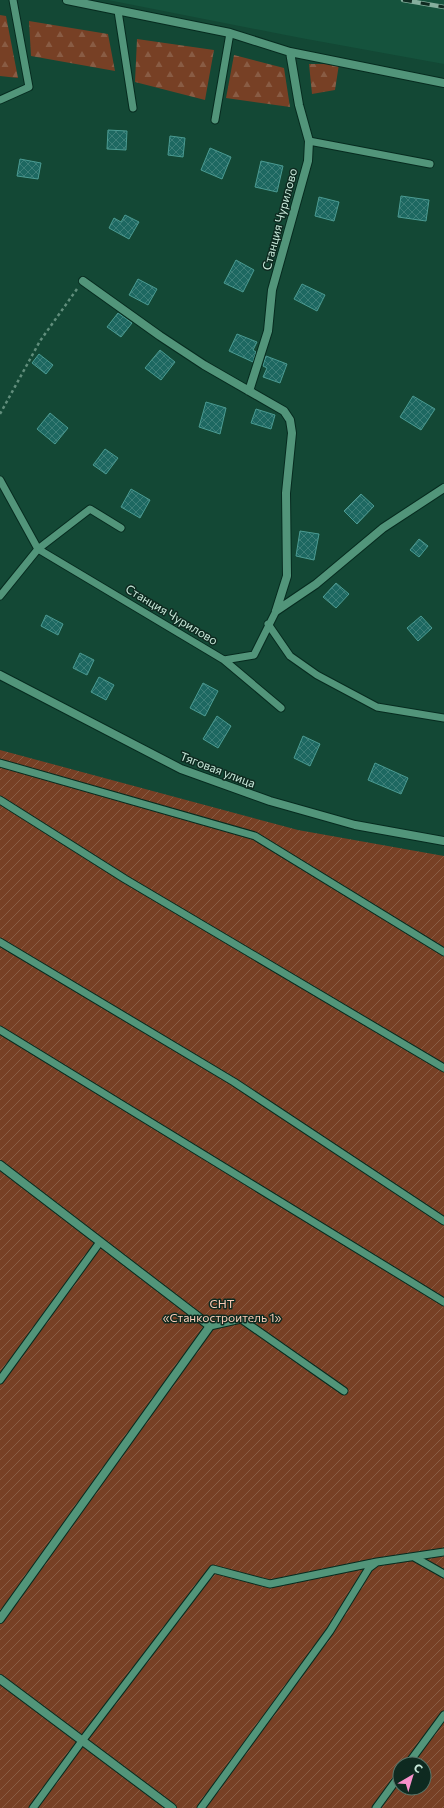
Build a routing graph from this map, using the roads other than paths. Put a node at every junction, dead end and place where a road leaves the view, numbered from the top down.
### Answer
1 (12, 0) edge
2 (67, 0) edge
3 (118, 11) junction
4 (230, 33) junction
5 (290, 52) junction
6 (444, 83) edge
7 (0, 100) edge
8 (133, 108) dead end
9 (215, 120) dead end
10 (309, 141) junction
11 (430, 164) dead end
12 (83, 281) road end
13 (249, 391) junction
14 (0, 480) edge
15 (444, 488) edge
16 (121, 528) dead end
17 (38, 549) junction
18 (0, 596) edge
19 (276, 611) junction
20 (268, 624) junction
21 (224, 660) junction
22 (0, 675) edge
23 (281, 708) dead end
24 (444, 718) edge
25 (0, 762) edge
26 (0, 800) edge
27 (444, 841) edge
28 (0, 942) edge
29 (444, 952) edge
30 (0, 1030) edge
31 (444, 1068) edge
32 (0, 1165) edge
33 (444, 1221) edge
34 (100, 1242) junction
35 (444, 1302) edge
36 (210, 1326) junction
37 (0, 1380) edge
38 (344, 1391) dead end
39 (444, 1552) edge
40 (414, 1557) junction
41 (377, 1562) junction
42 (444, 1574) edge
43 (0, 1619) edge
44 (0, 1679) edge
45 (444, 1715) edge
46 (82, 1741) junction
47 (414, 1756) edge
48 (392, 1786) edge
49 (33, 1808) edge
50 (172, 1808) edge
51 (201, 1808) edge
52 (376, 1808) edge

1 - 7 lane
2 - 3 street
3 - 4 street
3 - 8 lane
4 - 5 street
4 - 9 lane
5 - 6 street
5 - 10 street, Станция Чурилово
10 - 11 lane
10 - 13 street, Станция Чурилово
12 - 13 street, Станция Чурилово
13 - 19 street, Станция Чурилово
14 - 17 lane
15 - 19 street, Станция Чурилово
16 - 17 lane
17 - 18 lane
17 - 21 lane, Станция Чурилово
19 - 20 lane, Станция Чурилово
20 - 21 lane, Станция Чурилово
20 - 24 lane
21 - 23 lane
22 - 27 street, Тяговая улица
25 - 29 lane
26 - 31 lane
28 - 33 lane
30 - 35 lane
32 - 34 street
34 - 36 street
34 - 37 lane
36 - 38 lane
36 - 43 street
39 - 40 lane
40 - 41 lane
40 - 42 lane
41 - 46 lane
41 - 51 lane
44 - 46 street
45 - 47 lane
46 - 49 lane
46 - 50 street
48 - 52 lane

